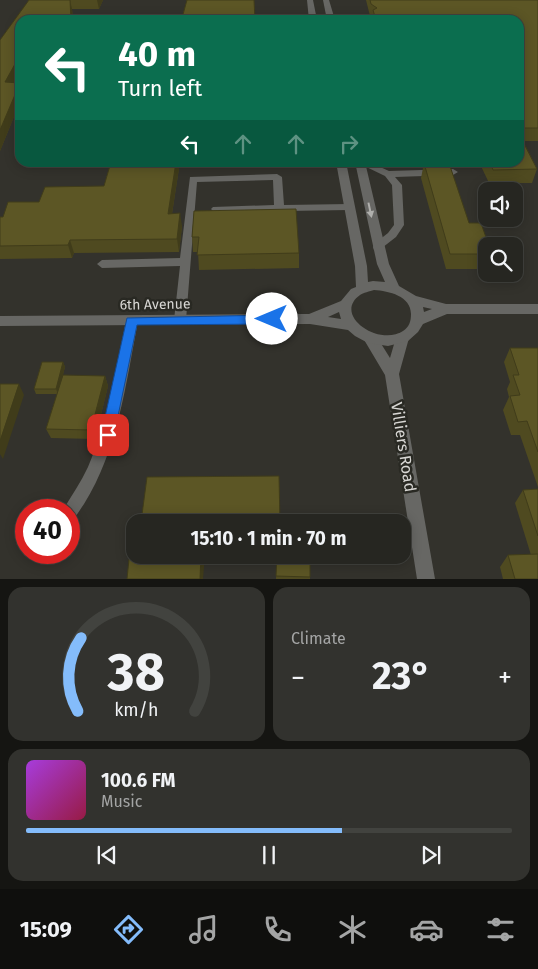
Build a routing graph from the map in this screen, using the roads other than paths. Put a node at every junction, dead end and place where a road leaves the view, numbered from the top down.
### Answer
1 (310, 0) edge
2 (326, 0) edge
3 (312, 15) edge
4 (329, 15) edge
5 (342, 167) edge
6 (361, 167) edge
7 (372, 167) edge
8 (453, 172) edge
9 (388, 174) junction
10 (349, 207) junction
11 (279, 208) junction
12 (216, 209) edge
13 (378, 247) junction
14 (185, 262) junction
15 (102, 264) dead end
16 (362, 288) junction
17 (395, 290) junction
18 (411, 299) junction
19 (345, 304) junction
20 (448, 308) junction
21 (538, 309) edge
22 (310, 319) junction
23 (180, 320) junction
24 (419, 320) junction
25 (0, 321) edge
26 (132, 321) junction
27 (350, 325) junction
28 (370, 338) junction
29 (402, 338) junction
30 (392, 374) junction
31 (79, 499) edge
32 (426, 579) edge

1 - 3 street
2 - 4 street
5 - 10 street
6 -> 13 street
7 - 9 lane
8 - 9 lane
9 - 13 lane
10 - 11 lane
10 - 16 street
11 - 12 lane
11 - 14 lane
13 - 17 street
14 - 15 lane
14 - 23 lane
16 - 17 street
16 - 19 street, 6th Avenue
17 - 18 street
18 - 20 street
18 - 24 street
19 - 22 street, 6th Avenue
19 - 27 street
20 - 21 street
20 - 24 street
22 - 23 street, 6th Avenue
22 - 27 street, 6th Avenue
23 - 26 street, 6th Avenue
24 - 29 street
25 - 26 street, 6th Avenue
26 - 31 lane
27 - 28 street, 6th Avenue
28 - 29 street
28 - 30 street, Villiers Road
29 - 30 street, Villiers Road
30 - 32 street, Villiers Road

